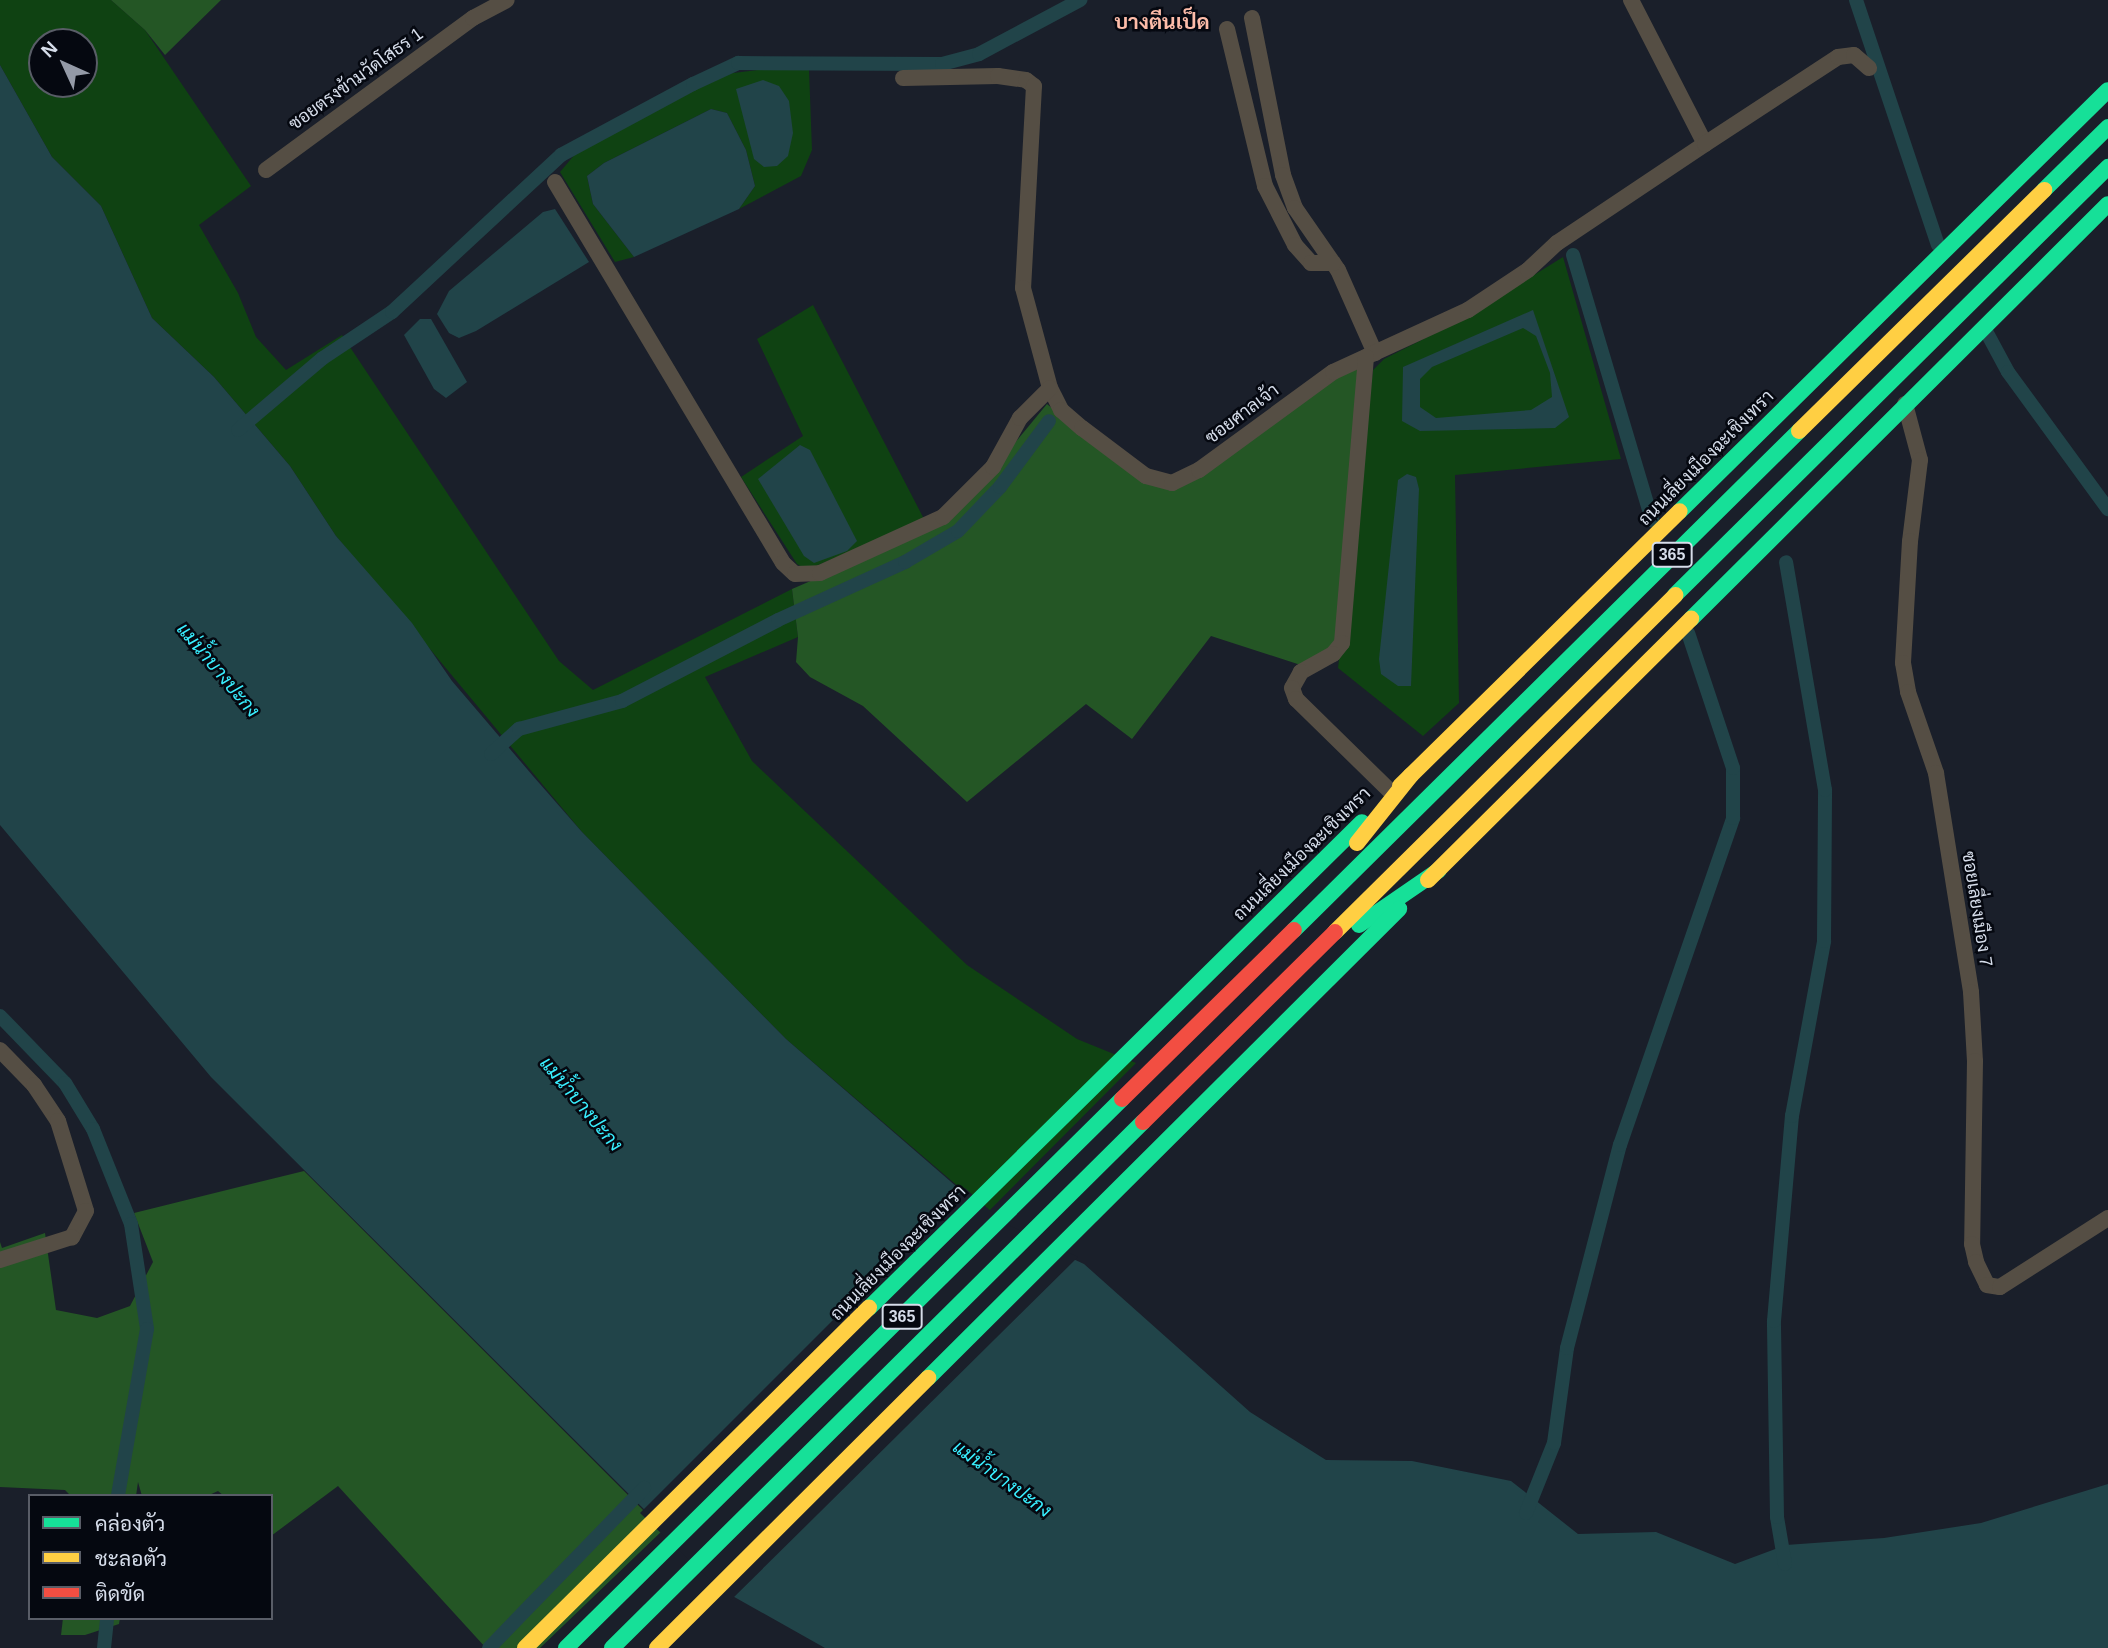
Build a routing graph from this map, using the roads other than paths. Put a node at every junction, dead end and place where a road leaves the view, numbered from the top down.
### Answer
1 (507, 0) edge
2 (1631, 0) edge
3 (1252, 18) dead end
4 (1227, 29) dead end
5 (1869, 68) dead end
6 (903, 78) dead end
7 (2108, 90) edge
8 (2108, 127) edge
9 (1705, 144) junction
10 (2108, 167) edge
11 (266, 170) dead end
12 (555, 182) dead end
13 (2108, 204) edge
14 (1333, 263) junction
15 (1371, 355) junction
16 (1050, 388) junction
17 (1905, 404) junction
18 (1411, 775) junction
19 (1392, 793) junction
20 (1439, 870) junction
21 (1272, 951) junction
22 (1292, 972) junction
23 (0, 1050) edge
24 (2108, 1218) edge
25 (0, 1260) edge
26 (525, 1648) edge
27 (566, 1648) edge
28 (612, 1648) edge
29 (657, 1648) edge

1 - 11 street, ซอยตรงข้ามวัดโสธร 1
2 - 9 street
3 - 14 street
4 - 14 street
5 - 9 street, ซอยศาลเจ้า
6 - 16 street, ซอยศาลเจ้า
7 - 18 main road, ถนนเลี่ยงเมืองฉะเชิงเทรา / 365
8 - 21 main road, 365
9 - 15 street, ซอยศาลเจ้า
10 - 22 main road, 365
12 - 16 street
13 - 17 main road
14 - 15 street
15 - 16 street, ซอยศาลเจ้า
15 - 19 street
17 - 20 main road
17 - 24 street, ซอยเลี่ยงเมือง 7
18 - 19 main road, ถนนเลี่ยงเมืองฉะเชิงเทรา / 365
18 - 21 main road
19 - 26 main road, ถนนเลี่ยงเมืองฉะเชิงเทรา / 365
20 - 22 main road
20 - 29 main road
21 - 27 main road, 365
22 - 28 main road, 365
23 - 25 street

